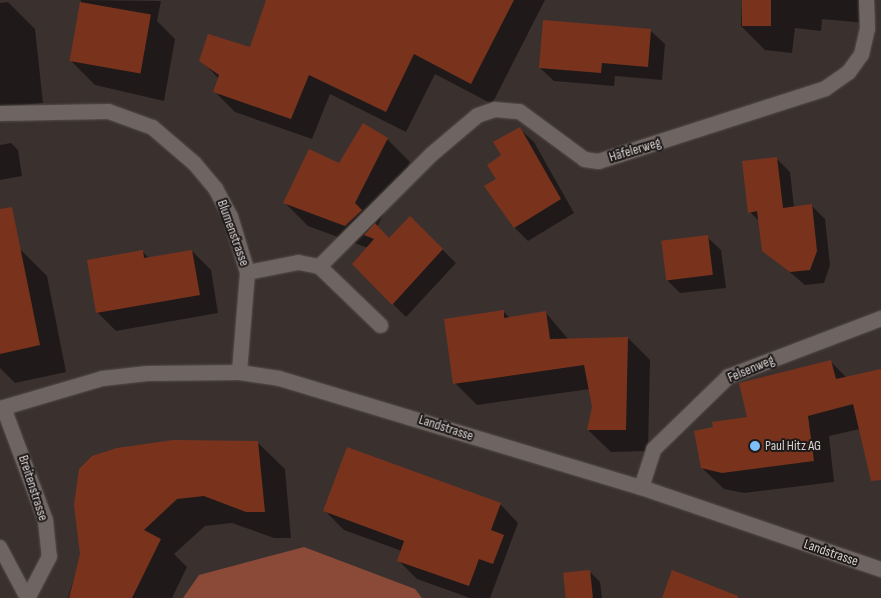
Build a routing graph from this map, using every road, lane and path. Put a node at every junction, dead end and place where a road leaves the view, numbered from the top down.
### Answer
1 (866, 0) edge
2 (0, 113) edge
3 (319, 266) junction
4 (247, 272) junction
5 (881, 318) edge
6 (380, 326) dead end
7 (239, 372) junction
8 (2, 407) edge
9 (641, 488) junction
10 (0, 548) edge
11 (881, 569) edge
12 (27, 598) edge

1 - 3 street, Häfelerweg
2 - 4 street, Blumenstrasse
3 - 4 street
3 - 6 street
4 - 7 street, Blumenstrasse
5 - 9 street, Felsenweg
7 - 8 street, Landstrasse
7 - 9 street, Landstrasse
8 - 12 street, Breitenstrasse
9 - 11 street, Landstrasse
10 - 12 lane

